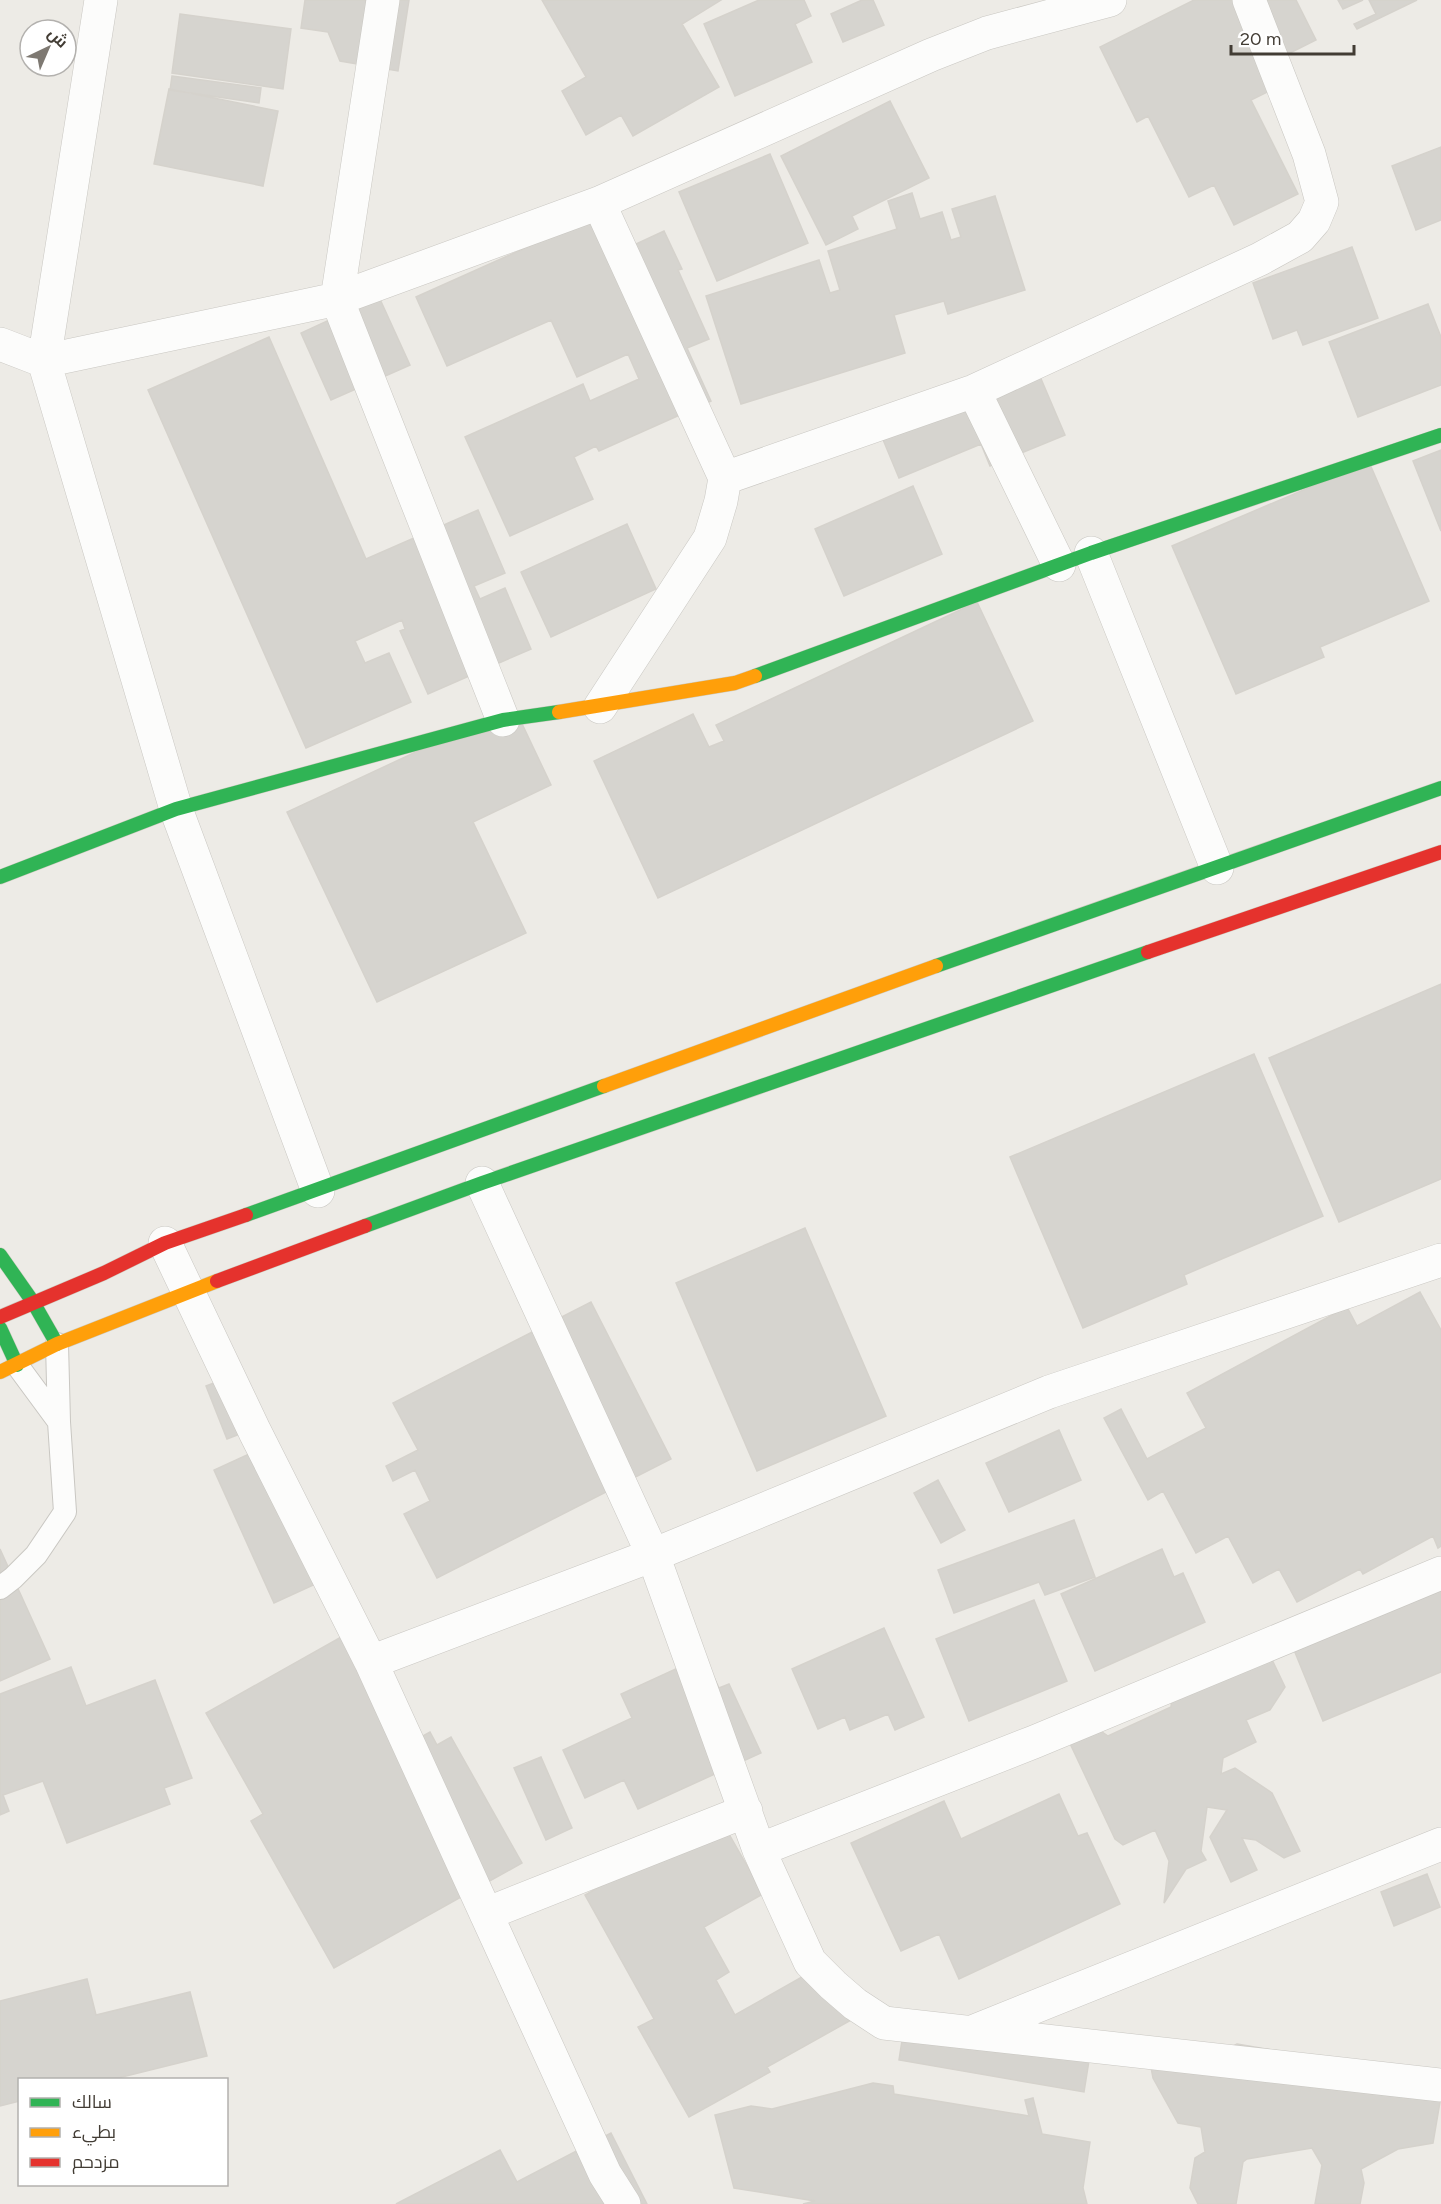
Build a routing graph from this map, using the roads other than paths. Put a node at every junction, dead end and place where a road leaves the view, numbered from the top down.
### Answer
1 (100, 0) edge
2 (383, 0) edge
3 (1110, 0) edge
4 (1249, 0) edge
5 (599, 203) junction
6 (337, 299) junction
7 (0, 344) edge
8 (44, 362) junction
9 (974, 391) junction
10 (1441, 435) edge
11 (725, 478) junction
12 (1091, 553) junction
13 (1059, 565) junction
14 (600, 707) junction
15 (503, 720) junction
16 (1441, 788) edge
17 (176, 809) junction
18 (1441, 852) edge
19 (1216, 868) junction
20 (0, 877) edge
21 (482, 1183) junction
22 (318, 1191) junction
23 (165, 1243) junction
24 (0, 1255) edge
25 (1441, 1260) edge
26 (188, 1292) junction
27 (33, 1302) junction
28 (0, 1317) edge
29 (0, 1328) edge
30 (57, 1344) junction
31 (8, 1368) edge
32 (59, 1422) junction
33 (653, 1555) junction
34 (1441, 1573) edge
35 (0, 1587) edge
36 (371, 1662) junction
37 (746, 1811) junction
38 (1441, 1844) edge
39 (759, 1850) junction
40 (486, 1914) junction
41 (969, 2033) junction
42 (1441, 2085) edge
43 (624, 2204) edge

1 - 8 street
2 - 6 street
3 - 5 street
4 - 9 street
5 - 6 street
5 - 11 street
6 - 8 street
6 - 15 street
7 - 8 street
8 - 17 street
9 - 11 street
9 - 13 street
10 - 12 main road
11 - 14 street
12 - 13 main road
12 - 19 street
13 - 14 main road
14 - 15 main road
15 - 17 main road
16 - 19 main road
17 - 20 main road
17 - 22 street
18 - 21 main road
19 - 22 main road
21 - 26 main road
21 - 33 street
22 - 23 main road
23 - 26 street
23 - 27 main road
24 - 27 main road
25 - 33 street
26 - 30 main road
26 - 36 street
27 - 28 main road
27 - 30 main road
29 - 31 main road
30 - 31 main road
30 - 32 lane
31 - 32 lane
32 - 35 lane
33 - 36 street
33 - 37 street
34 - 39 street
36 - 40 street
37 - 39 street
37 - 40 street
38 - 41 street
39 - 41 street
40 - 43 street
41 - 42 street

